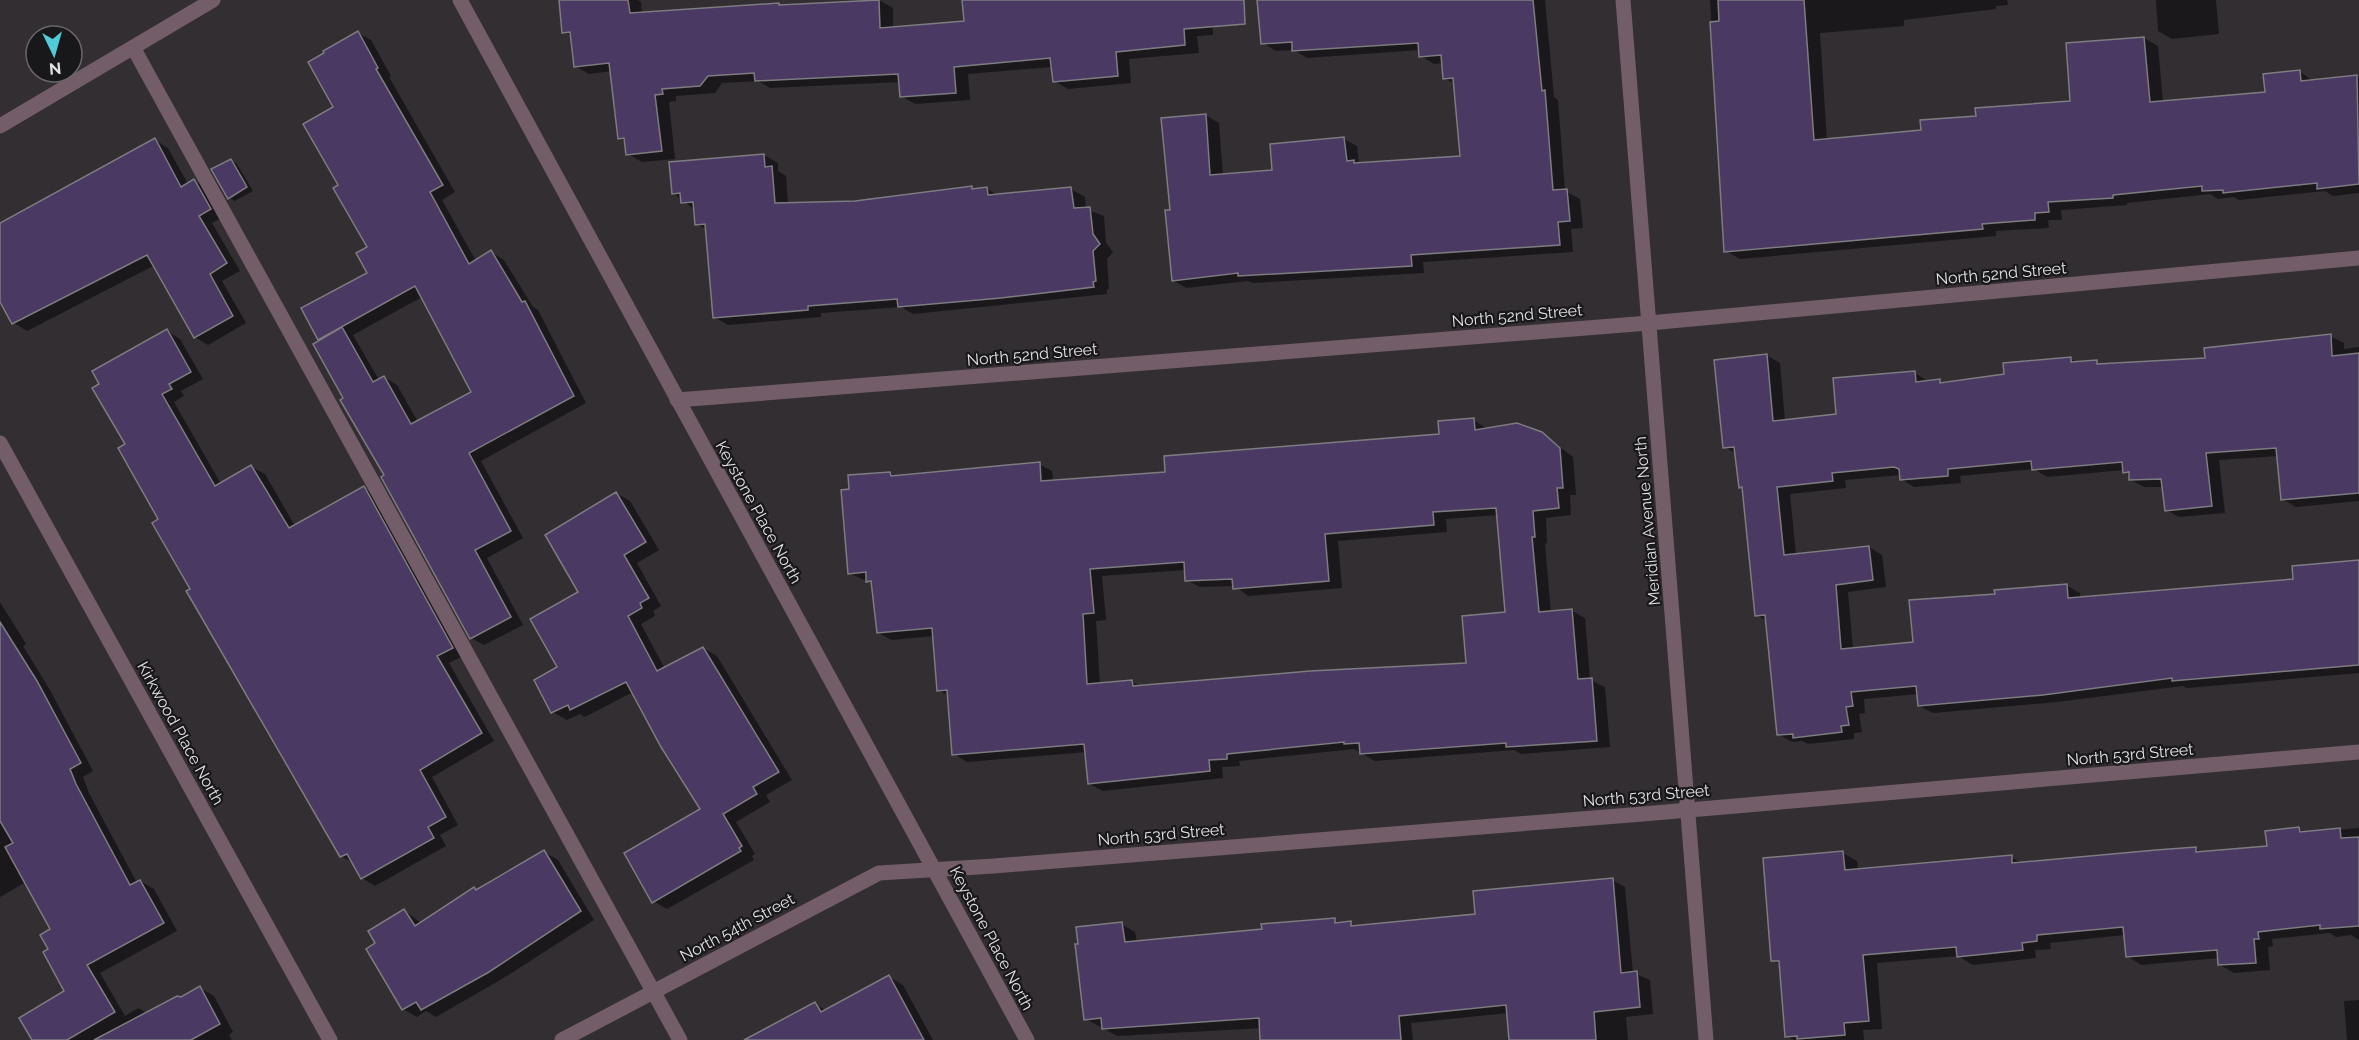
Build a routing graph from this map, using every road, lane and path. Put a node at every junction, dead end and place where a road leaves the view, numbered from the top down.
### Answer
1 (213, 0) edge
2 (460, 0) edge
3 (1623, 0) edge
4 (134, 49) junction
5 (0, 126) edge
6 (2359, 258) edge
7 (1649, 323) junction
8 (676, 400) junction
9 (0, 443) edge
10 (2359, 752) edge
11 (1689, 810) junction
12 (935, 869) junction
13 (653, 991) junction
14 (330, 1040) edge
15 (562, 1040) edge
16 (680, 1040) edge
17 (1027, 1040) edge
18 (1706, 1040) edge

1 - 4 street
2 - 8 street, Keystone Place North
3 - 7 street, Meridian Avenue North
4 - 5 street
4 - 13 street
6 - 7 street, North 52nd Street
7 - 8 street, North 52nd Street
7 - 11 street, Meridian Avenue North
8 - 12 street, Keystone Place North
9 - 14 street, Kirkwood Place North
10 - 11 street, North 53rd Street
11 - 12 street, North 53rd Street
11 - 18 street, Meridian Avenue North
12 - 13 street, North 54th Street
12 - 17 street, Keystone Place North
13 - 15 street, North 54th Street
13 - 16 street

